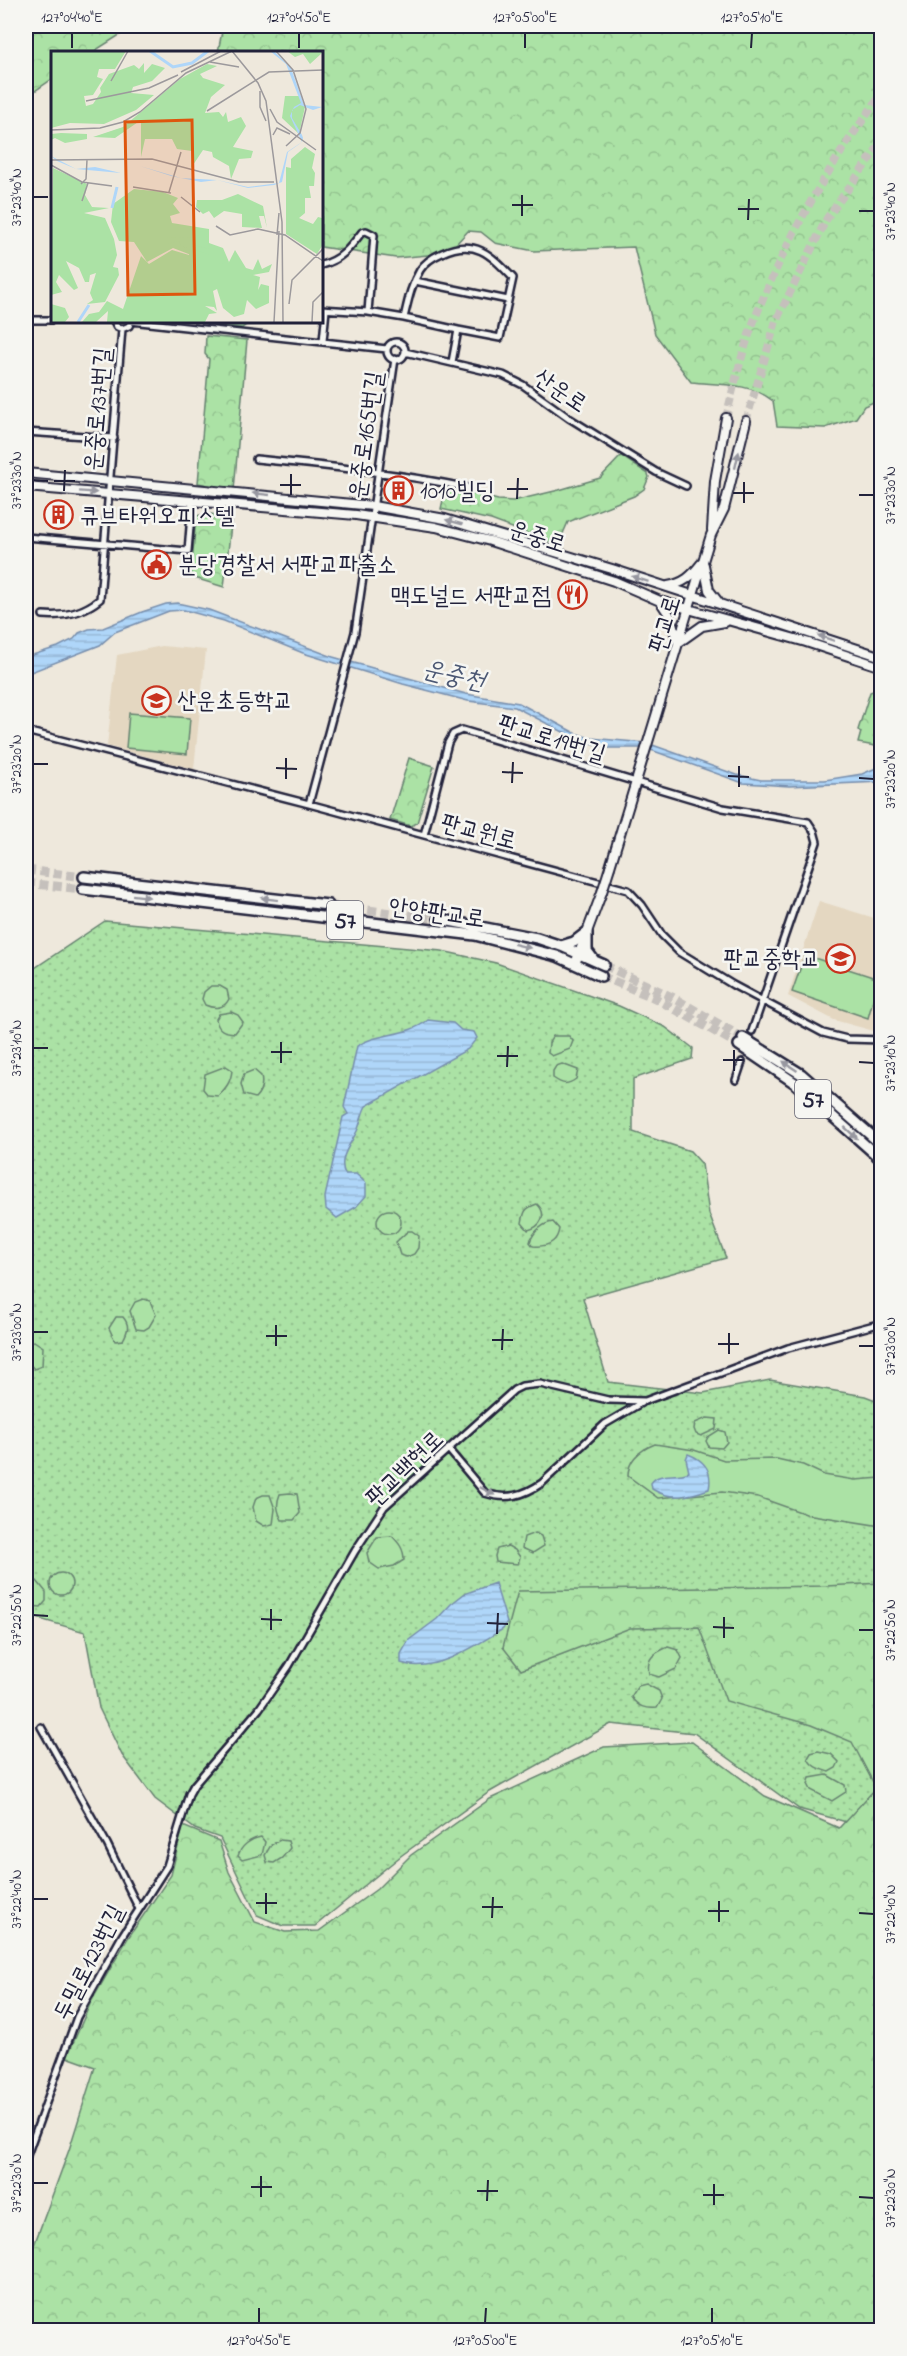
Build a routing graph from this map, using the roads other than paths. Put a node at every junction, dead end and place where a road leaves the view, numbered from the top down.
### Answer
1 (322, 265) edge
2 (415, 281) junction
3 (508, 300) junction
4 (324, 309) edge
5 (368, 312) junction
6 (404, 318) junction
7 (26, 320) edge
8 (51, 320) edge
9 (114, 322) edge
10 (130, 322) edge
11 (141, 322) edge
12 (122, 329) junction
13 (458, 330) junction
14 (323, 341) junction
15 (387, 349) junction
16 (405, 352) junction
17 (394, 359) junction
18 (452, 362) junction
19 (726, 418) tunnel mouth
20 (746, 421) tunnel mouth
21 (26, 432) edge
22 (114, 438) junction
23 (256, 459) dead end
24 (26, 472) edge
25 (378, 473) junction
26 (110, 480) junction
27 (686, 486) dead end
28 (26, 487) edge
29 (469, 488) dead end
30 (108, 493) junction
31 (192, 502) junction
32 (373, 506) junction
33 (371, 517) junction
34 (711, 535) junction
35 (26, 537) edge
36 (104, 543) junction
37 (704, 561) junction
38 (664, 587) junction
39 (694, 596) junction
40 (660, 601) junction
41 (729, 607) junction
42 (689, 610) junction
43 (43, 615) dead end
44 (728, 621) junction
45 (678, 643) junction
46 (882, 657) edge
47 (882, 667) edge
48 (26, 731) edge
49 (636, 782) junction
50 (309, 804) junction
51 (424, 834) junction
52 (84, 877) tunnel mouth
53 (83, 890) tunnel mouth
54 (328, 905) tunnel mouth
55 (439, 919) tunnel mouth
56 (587, 932) junction
57 (561, 946) junction
58 (579, 954) junction
59 (575, 964) junction
60 (601, 975) tunnel mouth
61 (763, 1000) junction
62 (752, 1031) tunnel mouth
63 (882, 1041) edge
64 (742, 1062) tunnel mouth
65 (736, 1080) dead end
66 (882, 1145) edge
67 (882, 1160) edge
68 (882, 1323) edge
69 (645, 1401) junction
70 (448, 1449) junction
71 (41, 1727) dead end
72 (139, 1909) junction
73 (26, 2158) edge

1 - 5 street
2 - 3 street
2 - 3 street
2 - 6 street
3 - 13 street
4 - 5 street
4 - 14 street
5 - 6 street
6 - 13 street
7 - 8 street
9 - 12 street
10 - 12 street
11 - 14 street
12 - 22 street, 운중로137번길
13 - 18 street
14 - 15 street
15 - 16 street
15 - 17 street
16 - 17 street
16 - 18 street, 산운로
17 - 25 street, 운중로165번길
18 - 27 street, 산운로
19 - 34 main road, 판교로
34 -> 20 main road, 판교로
21 - 22 street
22 - 26 street, 운중로137번길
23 - 25 street
24 - 26 main road, 운중로
25 - 29 street
25 - 32 street, 운중로165번길
26 - 30 street, 운중로137번길
32 -> 26 main road, 운중로
28 -> 30 main road, 운중로
30 - 31 main road, 운중로
30 - 36 street, 운중로137번길
31 - 33 main road, 운중로
31 - 36 street
32 - 33 street, 운중로165번길
38 -> 32 main road, 운중로
33 - 40 main road, 운중로
33 - 50 street, 운중로165번길
34 - 37 main road, 판교로
35 - 36 street
36 - 43 street, 운중로137번길
37 - 38 main road
37 - 39 main road, 판교로
37 - 41 main road
38 - 39 main road, 운중로
39 - 41 main road, 운중로
39 - 42 main road, 판교로
40 - 42 main road, 운중로
40 - 45 main road
46 -> 41 main road, 운중로
42 - 44 main road, 운중로
42 - 45 main road, 판교로
44 - 45 main road
44 - 47 main road, 운중로
45 - 49 main road, 판교로
48 - 50 street, 판교원로
49 - 51 street, 판교로19번길
49 - 56 main road, bridge
49 - 61 street, 판교로19번길
50 - 51 street, 판교원로
51 - 61 street, 판교원로
54 -> 52 main road, 57
53 -> 59 main road, 안양판교로 / 57
55 - 57 main road, 안양판교로
56 - 57 main road
56 - 58 main road
56 - 58 main road, 안양판교로
57 - 58 main road, 안양판교로
58 - 59 main road
59 - 60 main road, 안양판교로 / 57
61 - 62 street
61 - 63 street, 판교원로
64 - 65 street
66 -> 67 main road, 57
68 - 69 street, 판교백현로
69 - 70 street, 판교백현로
70 -> 69 street
70 - 72 street, 판교백현로
71 - 72 street, 두밀로123번길
72 - 73 street, 두밀로123번길

